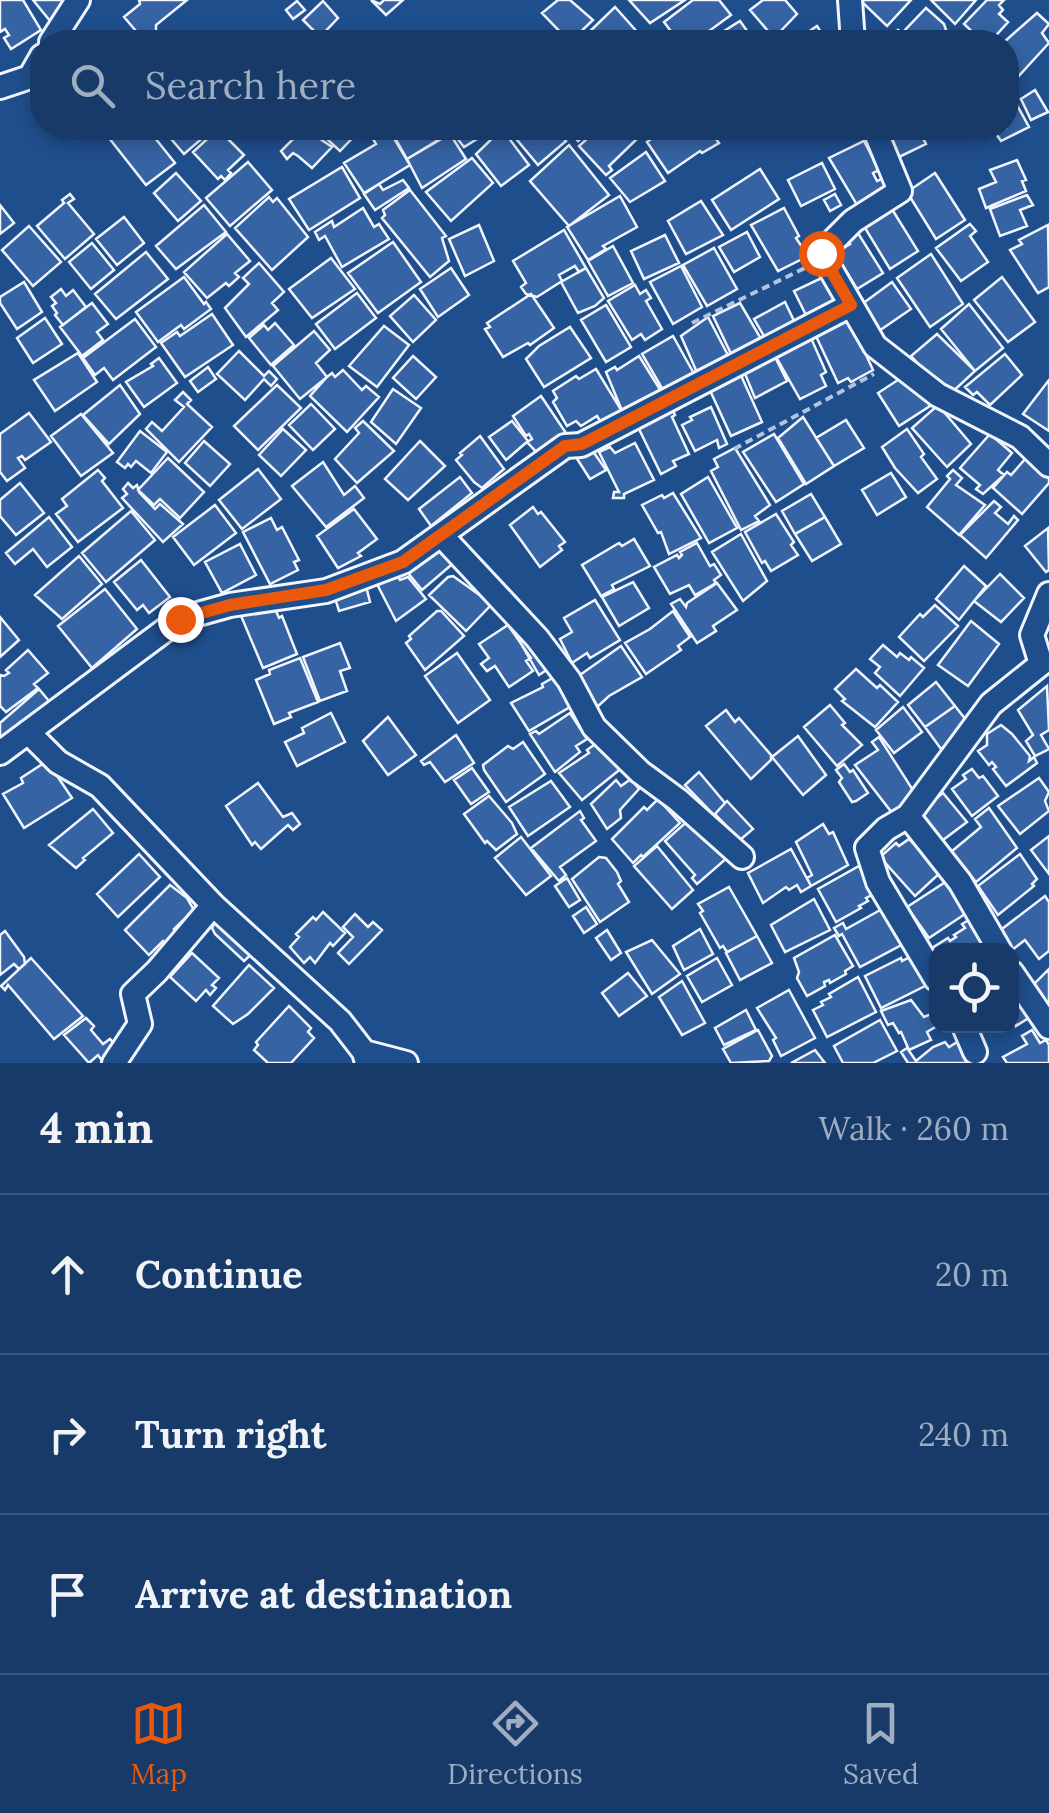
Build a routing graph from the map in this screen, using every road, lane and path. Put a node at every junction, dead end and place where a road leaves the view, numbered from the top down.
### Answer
1 (78, 0) edge
2 (850, 0) edge
3 (59, 30) edge
4 (852, 30) edge
5 (30, 77) edge
6 (0, 87) edge
7 (879, 140) edge
8 (821, 253) junction
9 (851, 305) junction
10 (692, 323) dead end
11 (896, 362) junction
12 (734, 449) dead end
13 (1049, 465) edge
14 (441, 535) junction
15 (1049, 594) edge
16 (28, 732) junction
17 (0, 753) edge
18 (908, 816) junction
19 (742, 857) dead end
20 (214, 905) junction
21 (996, 943) edge
22 (929, 967) edge
23 (1019, 983) edge
24 (1049, 1027) edge
25 (967, 1033) edge
26 (975, 1052) dead end
27 (366, 1057) edge
28 (114, 1063) edge
29 (406, 1063) edge

1 - 3 street
2 - 4 street
5 - 6 street
7 - 8 street
8 - 9 street
8 - 10 path
9 - 11 street
9 - 14 street
11 - 12 path
11 - 13 street
14 - 16 street
14 - 19 street
15 - 18 street
16 - 17 street
16 - 20 street
18 - 21 street
18 - 22 street
20 - 27 street
20 - 28 street
23 - 24 street
25 - 26 street
27 - 29 street

